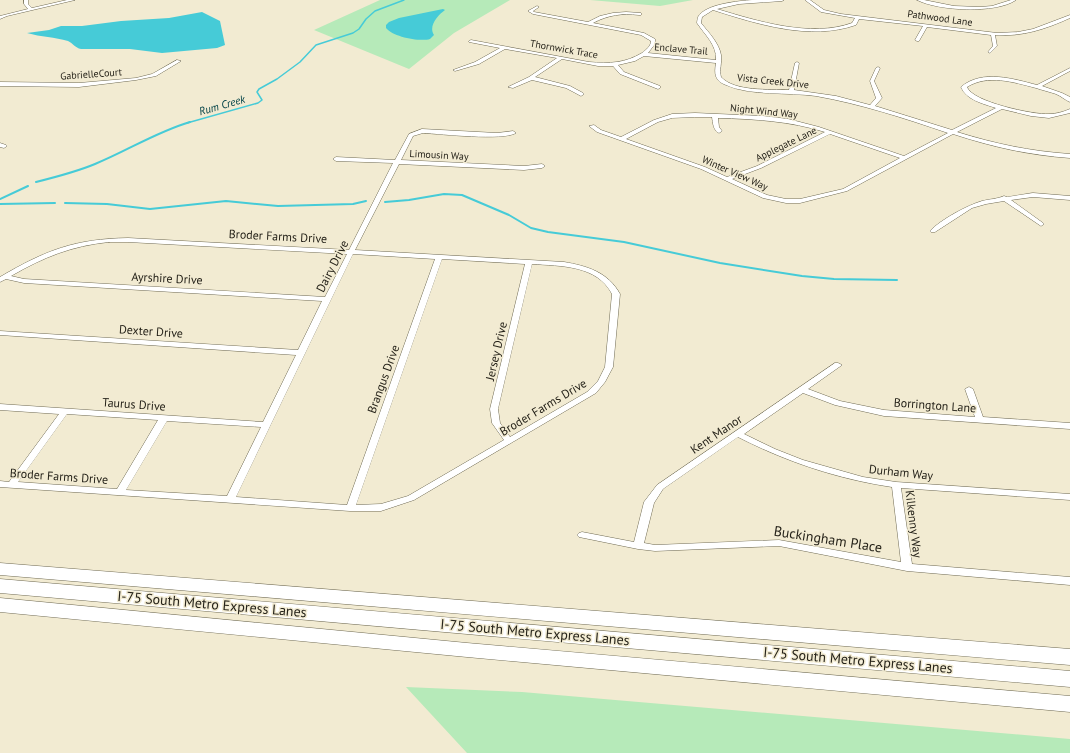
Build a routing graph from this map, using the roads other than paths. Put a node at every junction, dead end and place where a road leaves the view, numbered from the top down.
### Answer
1 (26, 0) edge
2 (73, 0) edge
3 (782, 0) edge
4 (807, 0) edge
5 (920, 0) edge
6 (1014, 0) edge
7 (537, 7) dead end
8 (31, 9) junction
9 (713, 9) junction
10 (639, 14) dead end
11 (1070, 16) edge
12 (858, 17) junction
13 (0, 18) edge
14 (590, 24) junction
15 (926, 25) junction
16 (993, 34) junction
17 (918, 40) dead end
18 (471, 41) dead end
19 (505, 47) junction
20 (990, 52) dead end
21 (643, 53) junction
22 (561, 58) junction
23 (718, 60) junction
24 (179, 61) dead end
25 (797, 63) dead end
26 (614, 64) junction
27 (878, 68) dead end
28 (1070, 68) edge
29 (455, 70) dead end
30 (531, 78) junction
31 (0, 84) edge
32 (1036, 86) junction
33 (511, 87) dead end
34 (658, 87) dead end
35 (791, 91) junction
36 (581, 94) dead end
37 (1070, 100) edge
38 (872, 106) junction
39 (999, 107) junction
40 (1070, 111) edge
41 (715, 116) junction
42 (592, 126) dead end
43 (719, 131) dead end
44 (830, 132) junction
45 (953, 132) junction
46 (513, 133) dead end
47 (621, 139) junction
48 (1070, 156) edge
49 (905, 158) junction
50 (336, 159) dead end
51 (398, 162) junction
52 (542, 166) dead end
53 (727, 179) junction
54 (1004, 198) junction
55 (1070, 198) edge
56 (1041, 224) dead end
57 (933, 230) dead end
58 (352, 253) junction
59 (439, 258) junction
60 (529, 262) junction
61 (3, 278) edge
62 (327, 299) junction
63 (0, 333) edge
64 (301, 353) junction
65 (838, 365) dead end
66 (969, 389) dead end
67 (802, 390) junction
68 (0, 407) edge
69 (64, 412) junction
70 (164, 418) junction
71 (980, 420) junction
72 (266, 425) junction
73 (1070, 426) edge
74 (738, 434) junction
75 (509, 441) junction
76 (0, 484) edge
77 (11, 485) junction
78 (896, 485) junction
79 (120, 492) junction
80 (1070, 497) edge
81 (230, 500) junction
82 (350, 508) junction
83 (582, 535) dead end
84 (638, 546) junction
85 (907, 567) junction
86 (0, 569) edge
87 (1070, 581) edge
88 (0, 586) edge
89 (0, 605) edge
90 (1070, 657) edge
91 (1070, 679) edge
92 (1070, 704) edge

1 - 8 street
2 - 8 street
3 - 9 street, Vista Creek Drive
4 - 12 street, Pathwood Lane
5 - 6 street
7 - 14 street
8 - 13 street
9 - 12 street
9 - 23 street, Vista Creek Drive
10 - 14 street
11 - 16 street, Pathwood Lane
12 - 15 street, Pathwood Lane
14 - 21 street
15 - 16 street, Pathwood Lane
15 - 17 street
16 - 20 street
18 - 19 street, Thornwick Trace
19 - 22 street, Thornwick Trace
19 - 29 street
21 - 23 street, Enclave Trail
21 - 26 street, Thornwick Trace
22 - 26 street, Thornwick Trace
22 - 30 street
23 - 35 street, Vista Creek Drive
24 - 31 street, GabrielleCourt
25 - 35 street
26 - 34 street
27 - 38 street
28 - 32 street
30 - 33 street
30 - 36 street
32 - 37 street
32 - 39 street
35 - 38 street, Vista Creek Drive
38 - 45 street, Vista Creek Drive
39 - 40 street
39 - 45 street, Winter View Way
41 - 43 street
41 - 44 street, Night Wind Way
41 - 47 street, Night Wind Way
42 - 47 street, Winter View Way
44 - 49 street, Night Wind Way
44 - 53 street, Applegate Lane
45 - 48 street, Vista Creek Drive
45 - 49 street, Winter View Way
46 - 51 street, Dairy Drive
47 - 53 street, Winter View Way
49 - 53 street, Winter View Way
50 - 51 street, Limousin Way
51 - 52 street, Limousin Way
51 - 58 street, Dairy Drive
54 - 55 street
54 - 56 street
54 - 57 street
58 - 59 street, Broder Farms Drive
58 - 61 street, Broder Farms Drive
58 - 62 street, Dairy Drive
59 - 60 street, Broder Farms Drive
59 - 82 street, Brangus Drive
60 - 75 street, Jersey Drive
60 - 75 street, Broder Farms Drive
61 - 62 street, Ayrshire Drive
62 - 64 street, Dairy Drive
63 - 64 street, Dexter Drive
64 - 72 street, Dairy Drive
65 - 67 street, Kent Manor
66 - 71 street
67 - 71 street, Borrington Lane
67 - 74 street, Kent Manor
68 - 69 street, Taurus Drive
69 - 70 street, Taurus Drive
69 - 77 street
70 - 72 street, Taurus Drive
70 - 79 street
71 - 73 street, Borrington Lane
72 - 81 street, Dairy Drive
74 - 78 street, Durham Way
74 - 84 street, Kent Manor
75 - 82 street, Broder Farms Drive
76 - 77 street, Broder Farms Drive
77 - 79 street, Broder Farms Drive
78 - 80 street, Durham Way
78 - 85 street, Kilkenny Way
79 - 81 street, Broder Farms Drive
81 - 82 street, Broder Farms Drive
83 - 84 street, Buckingham Place
84 - 85 street, Buckingham Place
85 - 87 street, Buckingham Place
86 - 90 highway
88 - 91 highway, I-75 South Metro Express Lanes
89 - 92 highway

